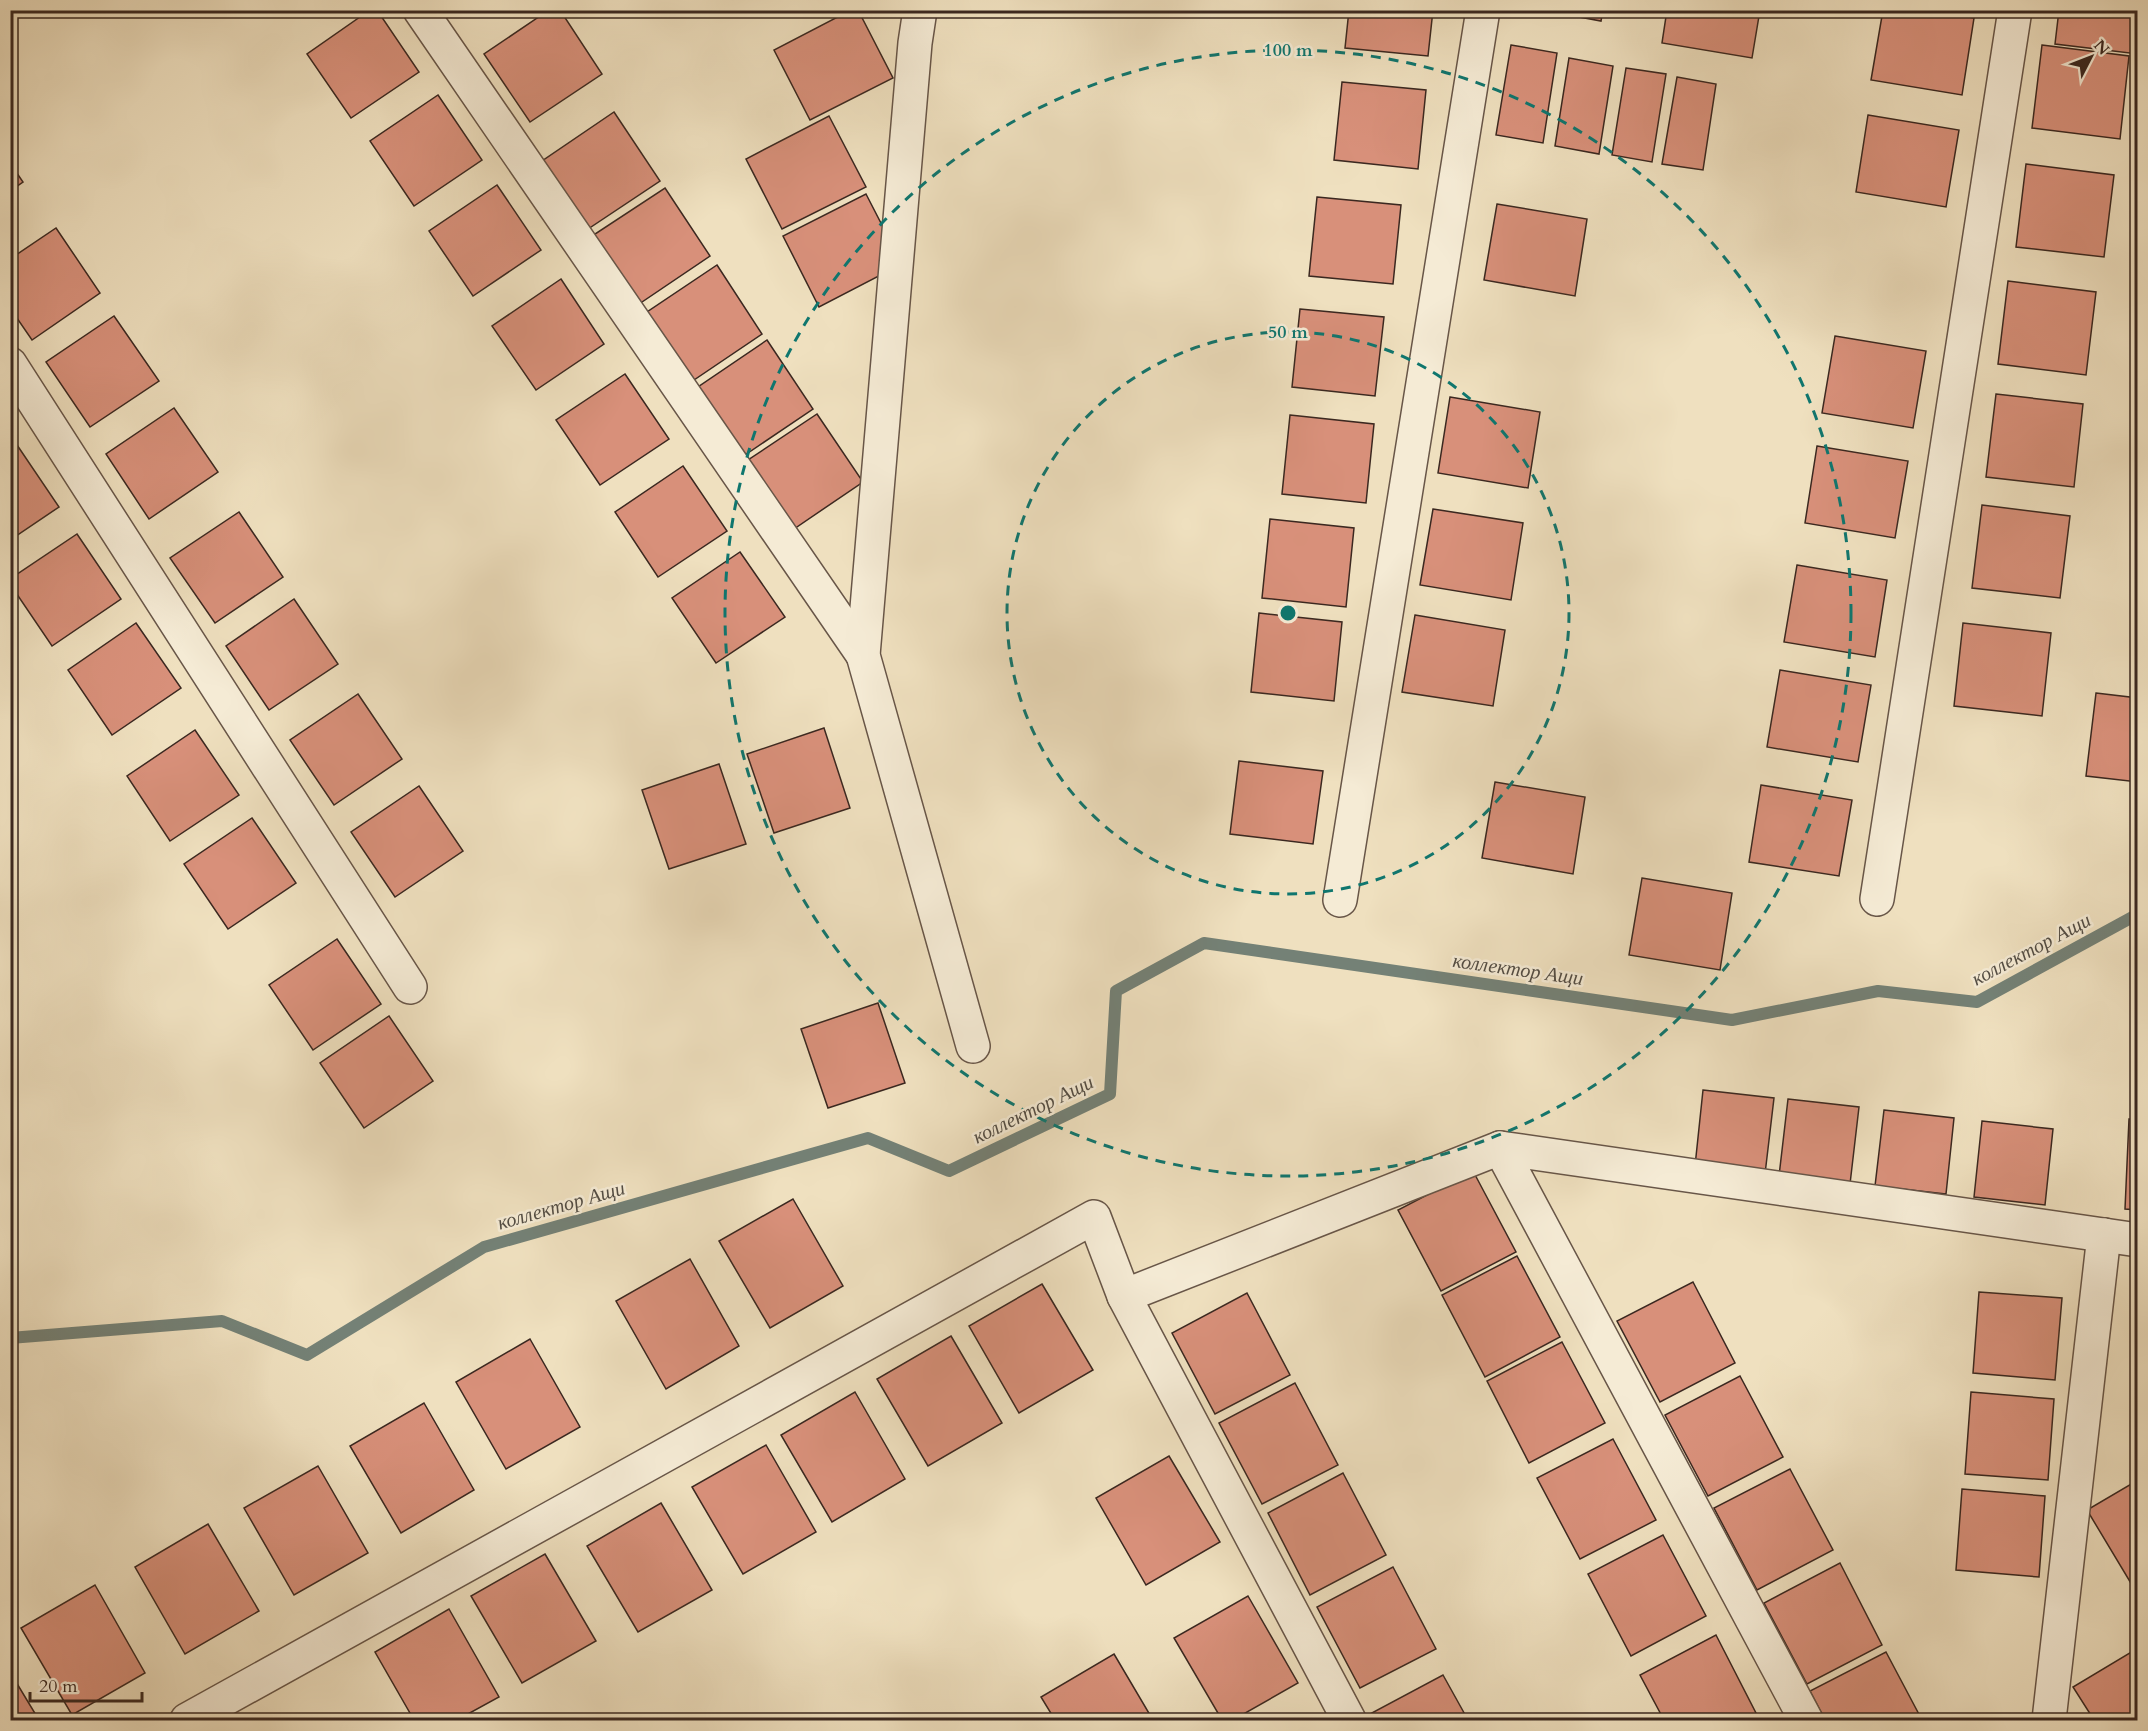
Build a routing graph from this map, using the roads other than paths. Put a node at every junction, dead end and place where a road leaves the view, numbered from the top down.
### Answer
1 (420, 10) edge
2 (900, 10) edge
3 (920, 10) edge
4 (1483, 10) edge
5 (2015, 10) edge
6 (915, 42) junction
7 (10, 364) edge
8 (863, 656) junction
9 (1877, 899) dead end
10 (1340, 900) dead end
11 (410, 987) dead end
12 (973, 1046) dead end
13 (1500, 1148) junction
14 (2104, 1235) junction
15 (2138, 1240) edge
16 (1124, 1296) junction
17 (187, 1720) edge
18 (1349, 1720) edge
19 (1806, 1720) edge
20 (2049, 1720) edge

1 - 8 street
2 - 6 street
3 - 6 street
4 - 10 street
5 - 9 street
6 - 8 street
7 - 11 street
8 - 12 street
13 - 14 street
13 - 16 street
13 - 19 street
14 - 15 street
14 - 20 street
16 - 17 street
16 - 18 street

